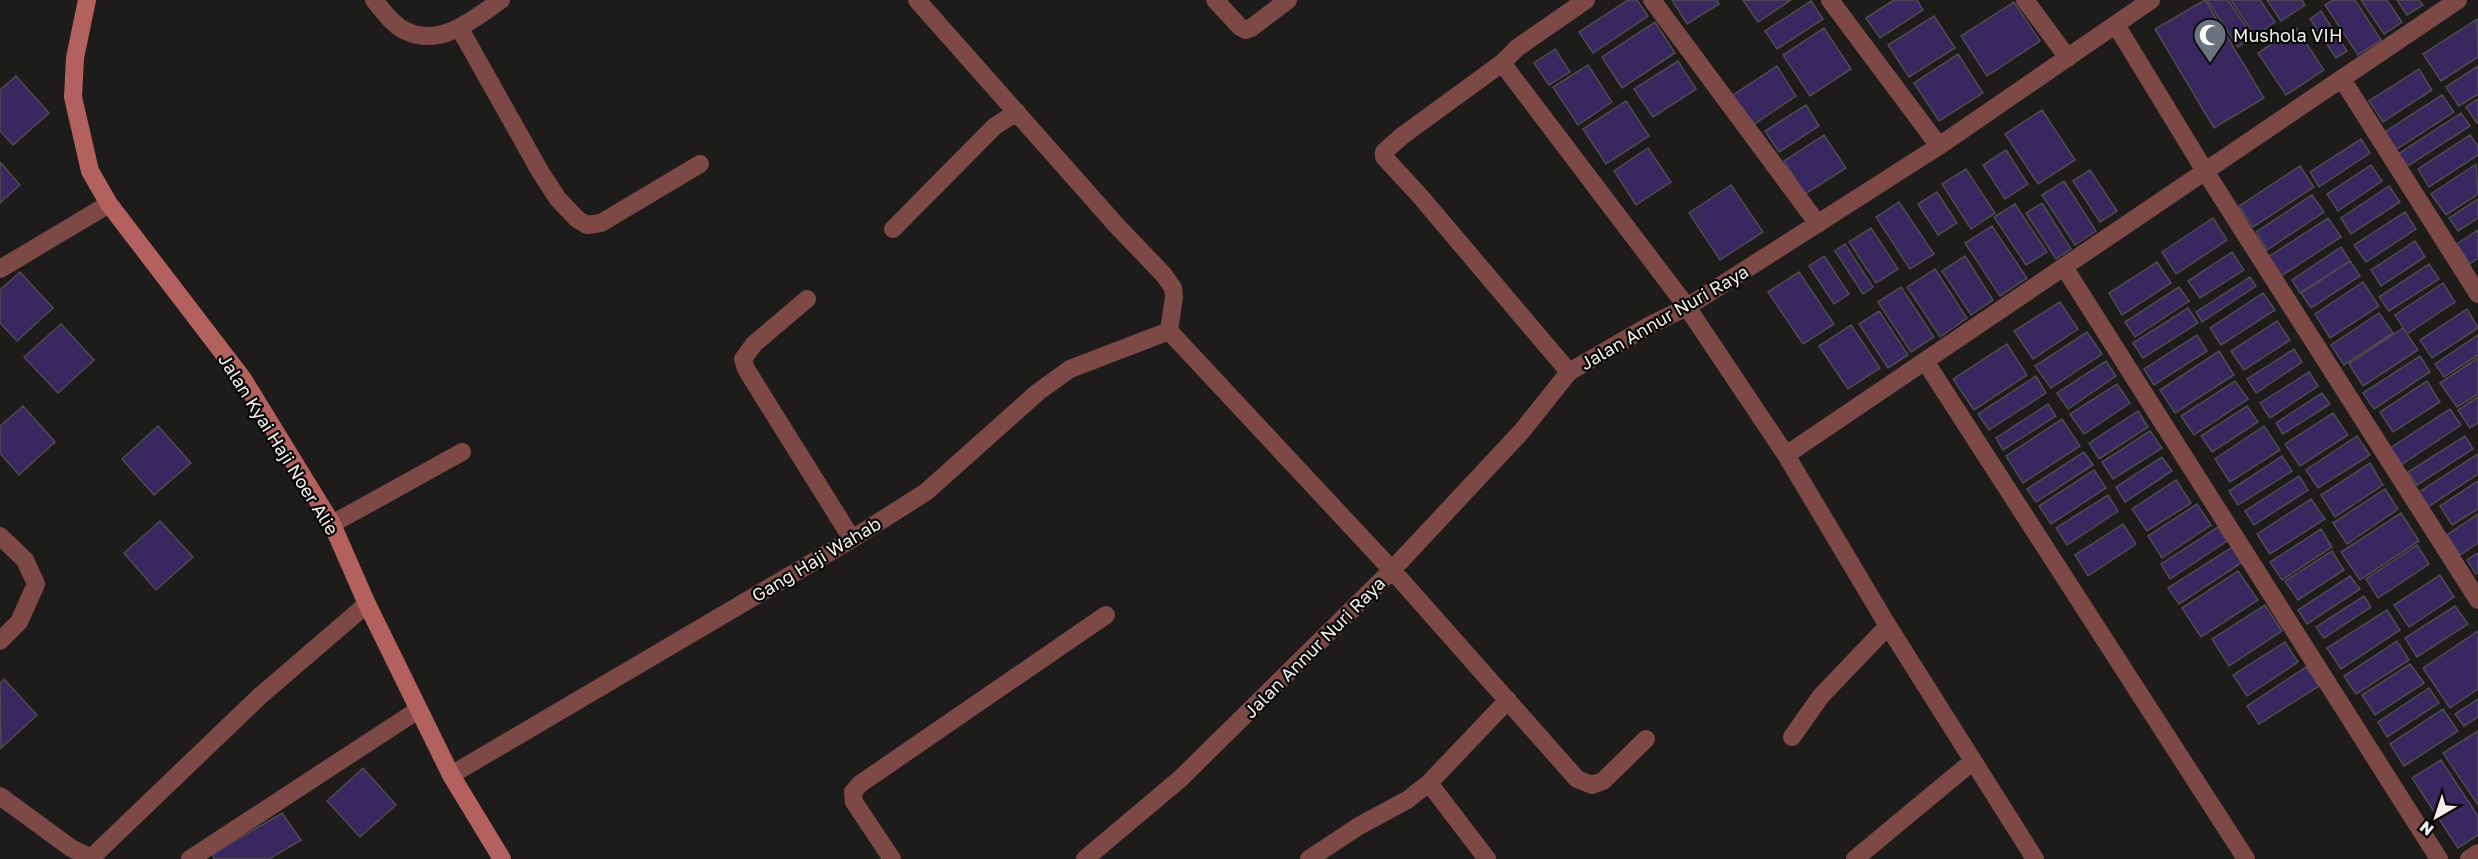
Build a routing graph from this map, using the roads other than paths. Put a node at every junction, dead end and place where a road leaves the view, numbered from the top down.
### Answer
1 (87, 0) edge
2 (374, 0) edge
3 (501, 0) edge
4 (916, 0) edge
5 (1215, 0) edge
6 (1288, 0) edge
7 (1586, 0) edge
8 (1652, 0) edge
9 (1830, 0) edge
10 (2025, 0) edge
11 (2151, 0) edge
12 (2458, 0) edge
13 (2116, 25) junction
14 (460, 29) junction
15 (2068, 58) junction
16 (1502, 63) junction
17 (2342, 79) junction
18 (1017, 112) junction
19 (1939, 146) junction
20 (700, 164) dead end
21 (2205, 171) junction
22 (109, 204) junction
23 (1818, 224) junction
24 (893, 229) dead end
25 (2064, 267) junction
26 (0, 269) edge
27 (2478, 294) edge
28 (807, 299) dead end
29 (1687, 307) junction
30 (1169, 331) junction
31 (1925, 361) junction
32 (1569, 372) junction
33 (462, 452) dead end
34 (1786, 455) junction
35 (332, 524) junction
36 (0, 536) edge
37 (852, 539) junction
38 (1392, 570) junction
39 (2478, 600) edge
40 (367, 604) junction
41 (1106, 615) dead end
42 (1888, 626) junction
43 (0, 641) edge
44 (1508, 700) junction
45 (418, 710) junction
46 (1792, 737) dead end
47 (1646, 739) dead end
48 (1973, 761) junction
49 (451, 775) junction
50 (1429, 783) junction
51 (0, 796) edge
52 (2478, 853) edge
53 (91, 859) edge
54 (190, 859) edge
55 (502, 859) edge
56 (892, 859) edge
57 (1085, 859) edge
58 (1309, 859) edge
59 (1487, 859) edge
60 (1855, 859) edge
61 (2035, 859) edge
62 (2246, 859) edge
63 (2439, 859) edge
64 (2469, 859) edge

1 - 22 street, Jalan Kyai Haji Noer Alie
2 - 14 street
3 - 14 street
4 - 18 street
5 - 6 street
7 - 16 street
8 - 23 street
9 - 19 street
10 - 15 street
11 - 13 street, Jalan Annur Nuri Raya
12 - 17 street
13 - 15 street, Jalan Annur Nuri Raya
13 - 21 street
14 - 20 street
15 - 19 street, Jalan Annur Nuri Raya
16 - 29 street
16 - 32 street
17 - 21 street
17 - 27 street
18 - 24 street
18 - 30 street
19 - 23 street, Jalan Annur Nuri Raya
21 - 25 street
21 - 39 street
22 - 26 street
22 - 35 street, Jalan Kyai Haji Noer Alie
23 - 29 street, Jalan Annur Nuri Raya
25 - 31 street
25 - 63 street
28 - 37 street
29 - 32 street, Jalan Annur Nuri Raya
29 - 34 street
30 - 37 street, Gang Haji Wahab
30 - 38 street
31 - 34 street
31 - 62 street
32 - 38 street, Jalan Annur Nuri Raya
33 - 35 street
34 - 42 street
35 - 40 street, Jalan Kyai Haji Noer Alie
36 - 43 street
37 - 49 street, Gang Haji Wahab
38 - 44 street
38 - 57 street, Jalan Annur Nuri Raya
40 - 45 street, Jalan Kyai Haji Noer Alie
40 - 53 street
41 - 56 street
42 - 46 street
42 - 48 street
44 - 47 street
44 - 50 street
45 - 49 street, Jalan Kyai Haji Noer Alie
45 - 54 street
48 - 60 street
48 - 61 street
49 - 55 street, Jalan Kyai Haji Noer Alie
50 - 58 street
50 - 59 street
51 - 53 street
52 - 64 street

